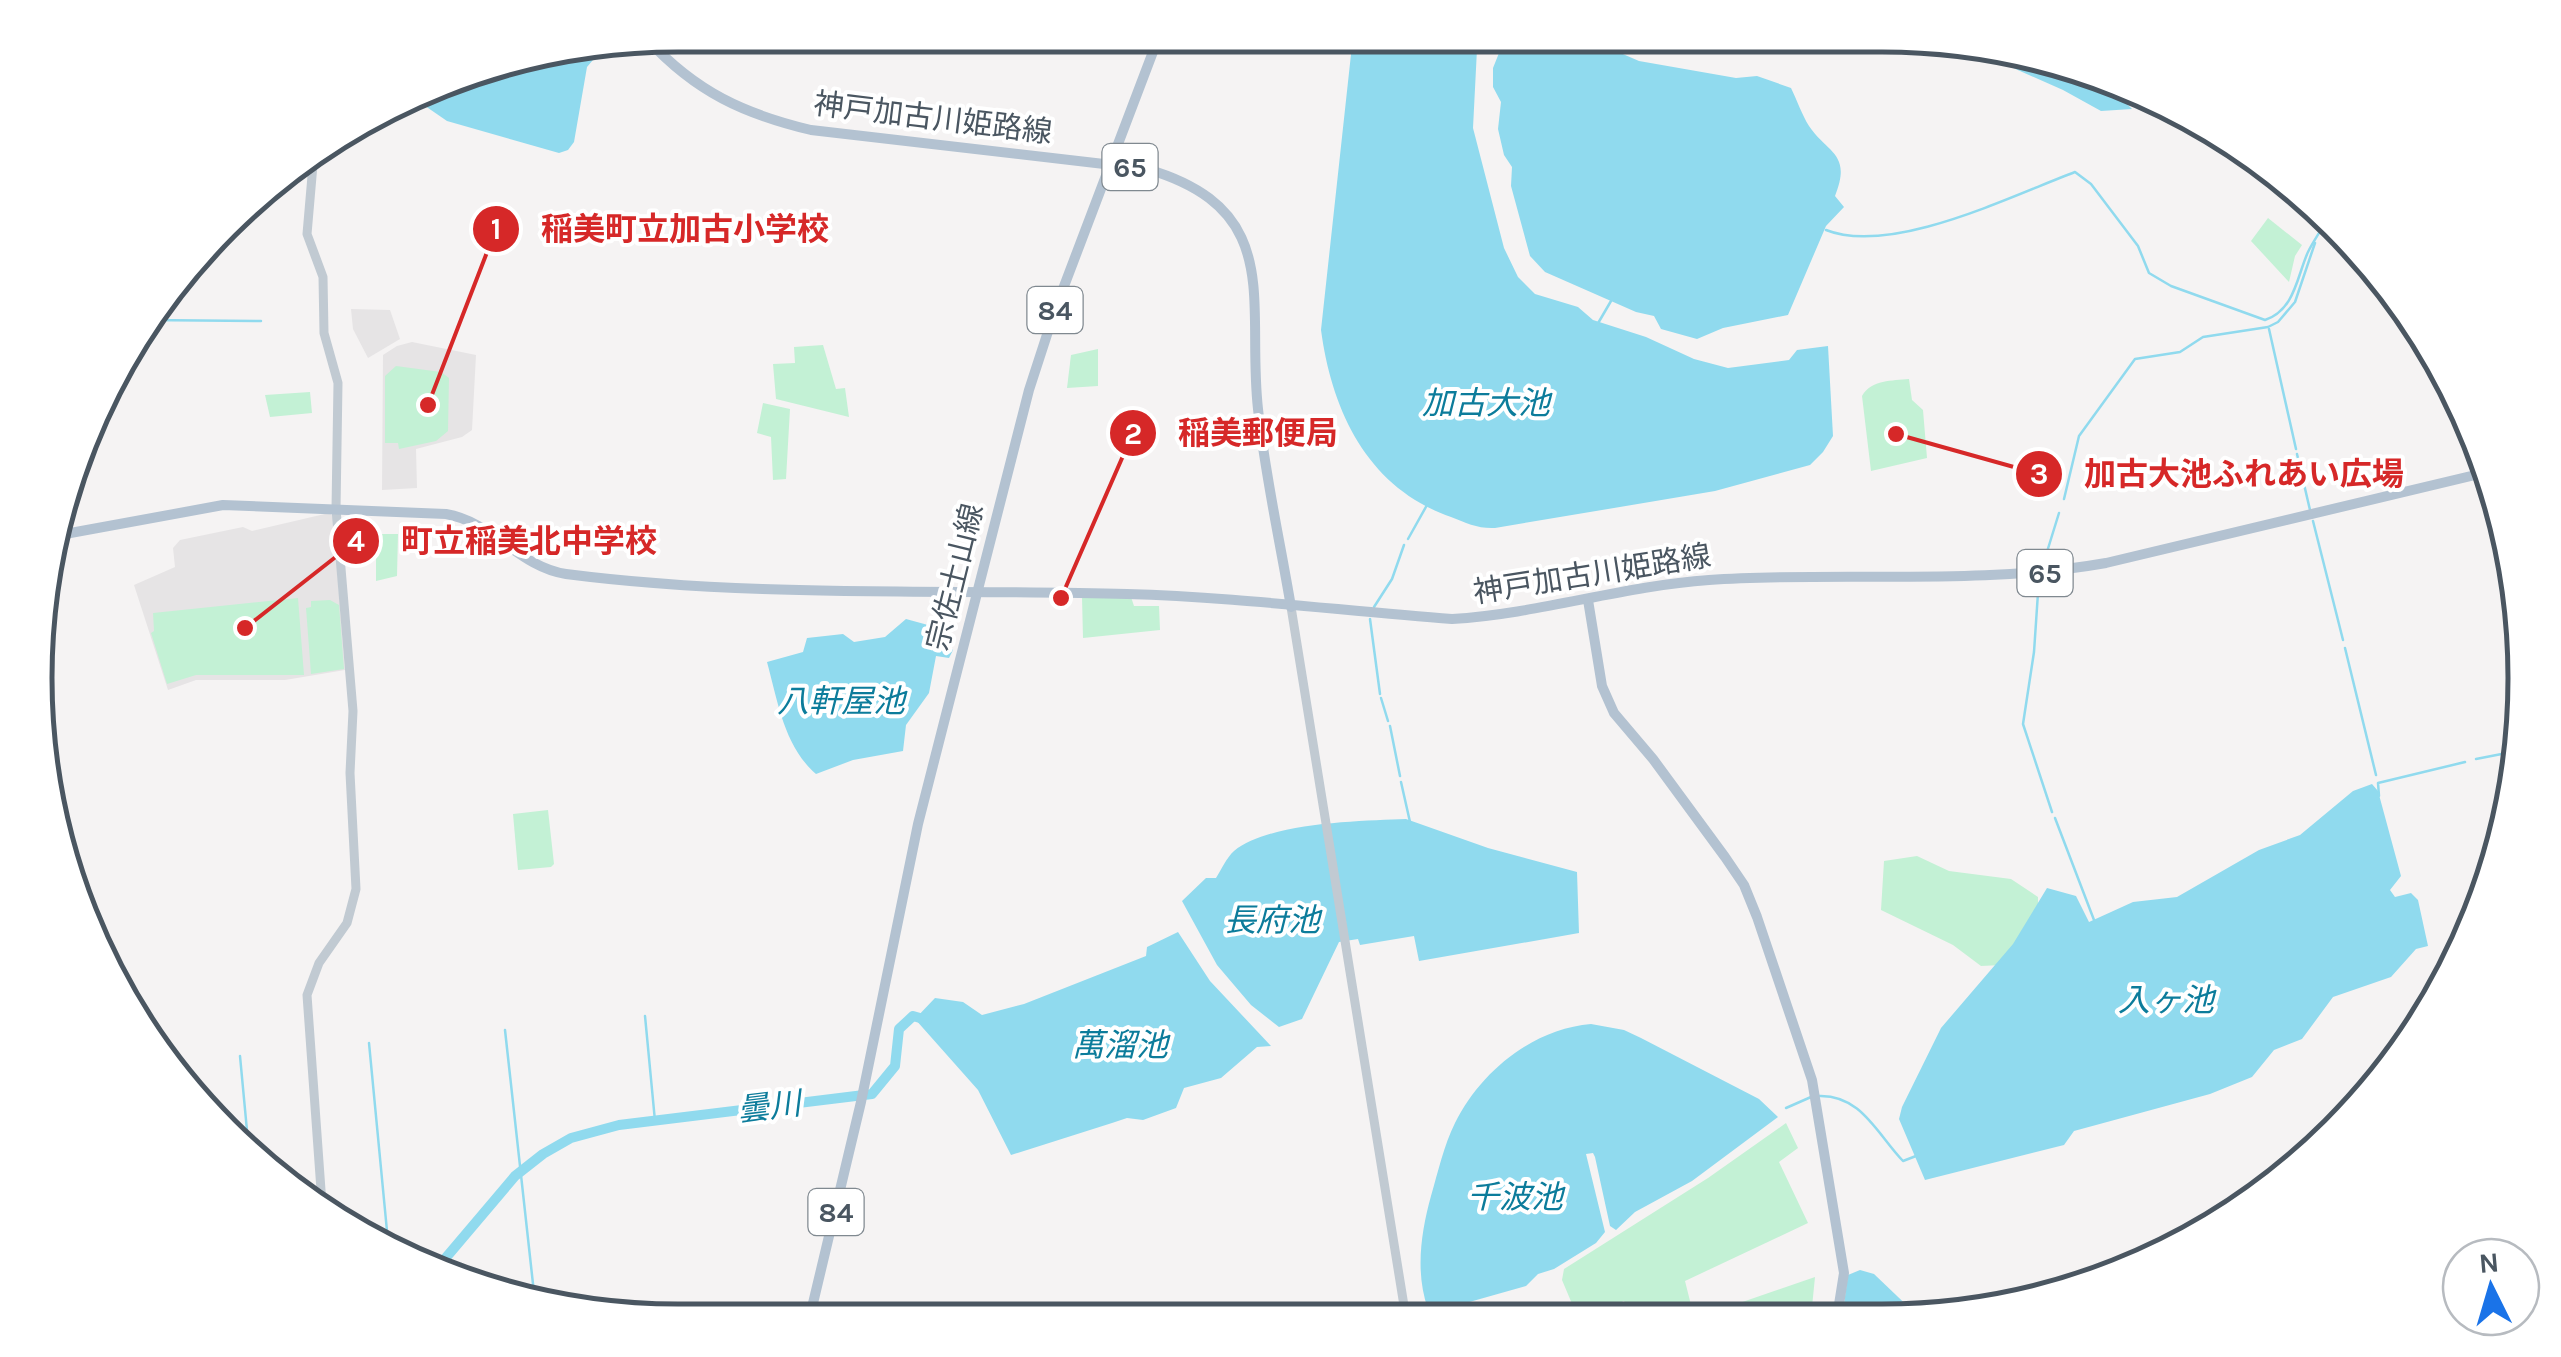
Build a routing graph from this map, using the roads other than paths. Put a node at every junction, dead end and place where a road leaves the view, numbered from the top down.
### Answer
1 (1153, 52) edge
2 (661, 53) edge
3 (1112, 164) junction
4 (312, 171) edge
5 (2475, 476) edge
6 (336, 508) junction
7 (70, 533) edge
8 (976, 592) junction
9 (1588, 600) junction
10 (1291, 607) junction
11 (321, 1192) edge
12 (812, 1304) edge
13 (1404, 1304) edge
14 (1839, 1304) edge

1 - 3 main road, 宗佐土山線 / 84
2 - 3 main road, 神戸加古川姫路線 / 65
3 - 8 main road, 宗佐土山線 / 84
3 - 10 main road, 神戸加古川姫路線 / 65
4 - 6 street
5 - 9 main road, 神戸加古川姫路線 / 65
6 - 7 main road
6 - 8 main road
6 - 11 street
8 - 10 main road
8 - 12 main road, 宗佐土山線 / 84
9 - 10 main road, 神戸加古川姫路線 / 65
9 - 14 main road
10 - 13 street

